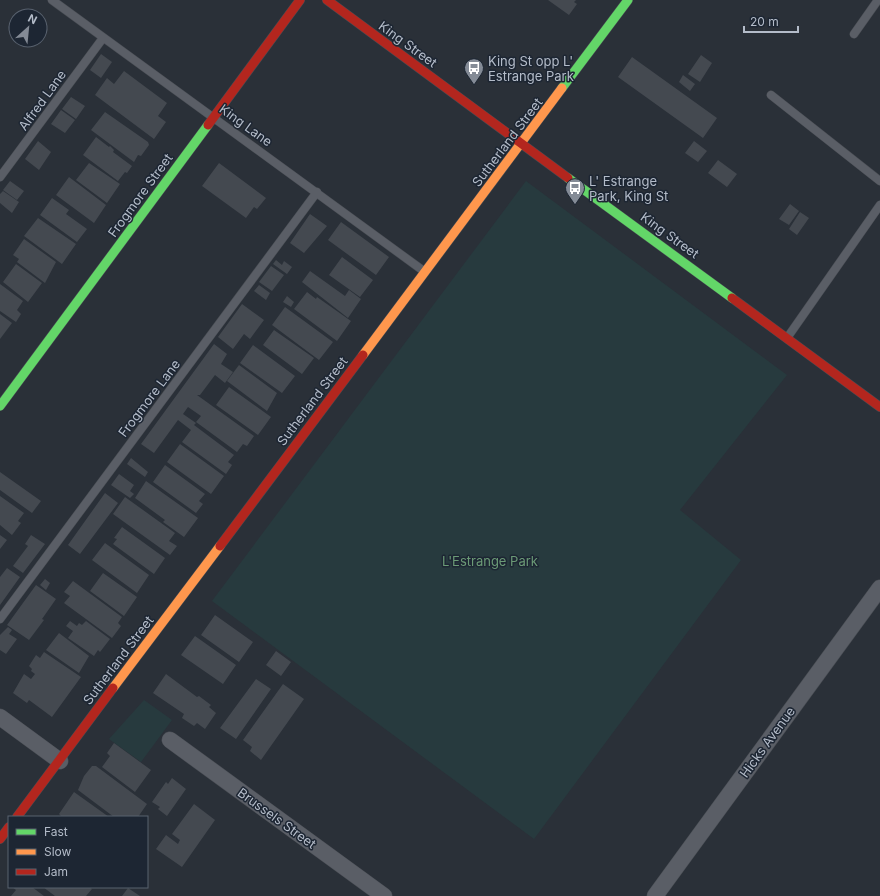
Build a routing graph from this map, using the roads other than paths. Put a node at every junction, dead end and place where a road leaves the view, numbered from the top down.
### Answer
1 (52, 0) edge
2 (300, 0) edge
3 (327, 0) edge
4 (628, 0) edge
5 (878, 0) edge
6 (854, 34) dead end
7 (103, 38) junction
8 (771, 95) dead end
9 (214, 117) junction
10 (522, 143) junction
11 (0, 177) edge
12 (880, 181) edge
13 (317, 192) junction
14 (880, 205) edge
15 (425, 272) junction
16 (787, 338) junction
17 (0, 406) edge
18 (880, 407) edge
19 (880, 588) edge
20 (0, 619) edge
21 (0, 717) edge
22 (170, 740) dead end
23 (60, 761) junction
24 (18, 816) edge
25 (8, 828) edge
26 (0, 839) edge
27 (384, 896) edge
28 (655, 896) edge

1 - 7 lane, King Lane
2 - 9 street, Frogmore Street
3 - 10 street, King Street
4 - 10 street, Sutherland Street
5 - 6 lane
7 - 9 lane, King Lane
7 - 11 lane, Alfred Lane
8 - 12 lane
9 - 13 lane, King Lane
9 - 17 street, Frogmore Street
10 - 15 street, Sutherland Street
10 - 16 street, King Street
13 - 15 lane, King Lane
13 - 20 lane, Frogmore Lane
14 - 16 lane
15 - 23 street, Sutherland Street
16 - 18 street, King Street
19 - 28 street, Hicks Avenue
21 - 23 street
22 - 27 street, Brussels Street
23 - 24 street, Sutherland Street
25 - 26 street

